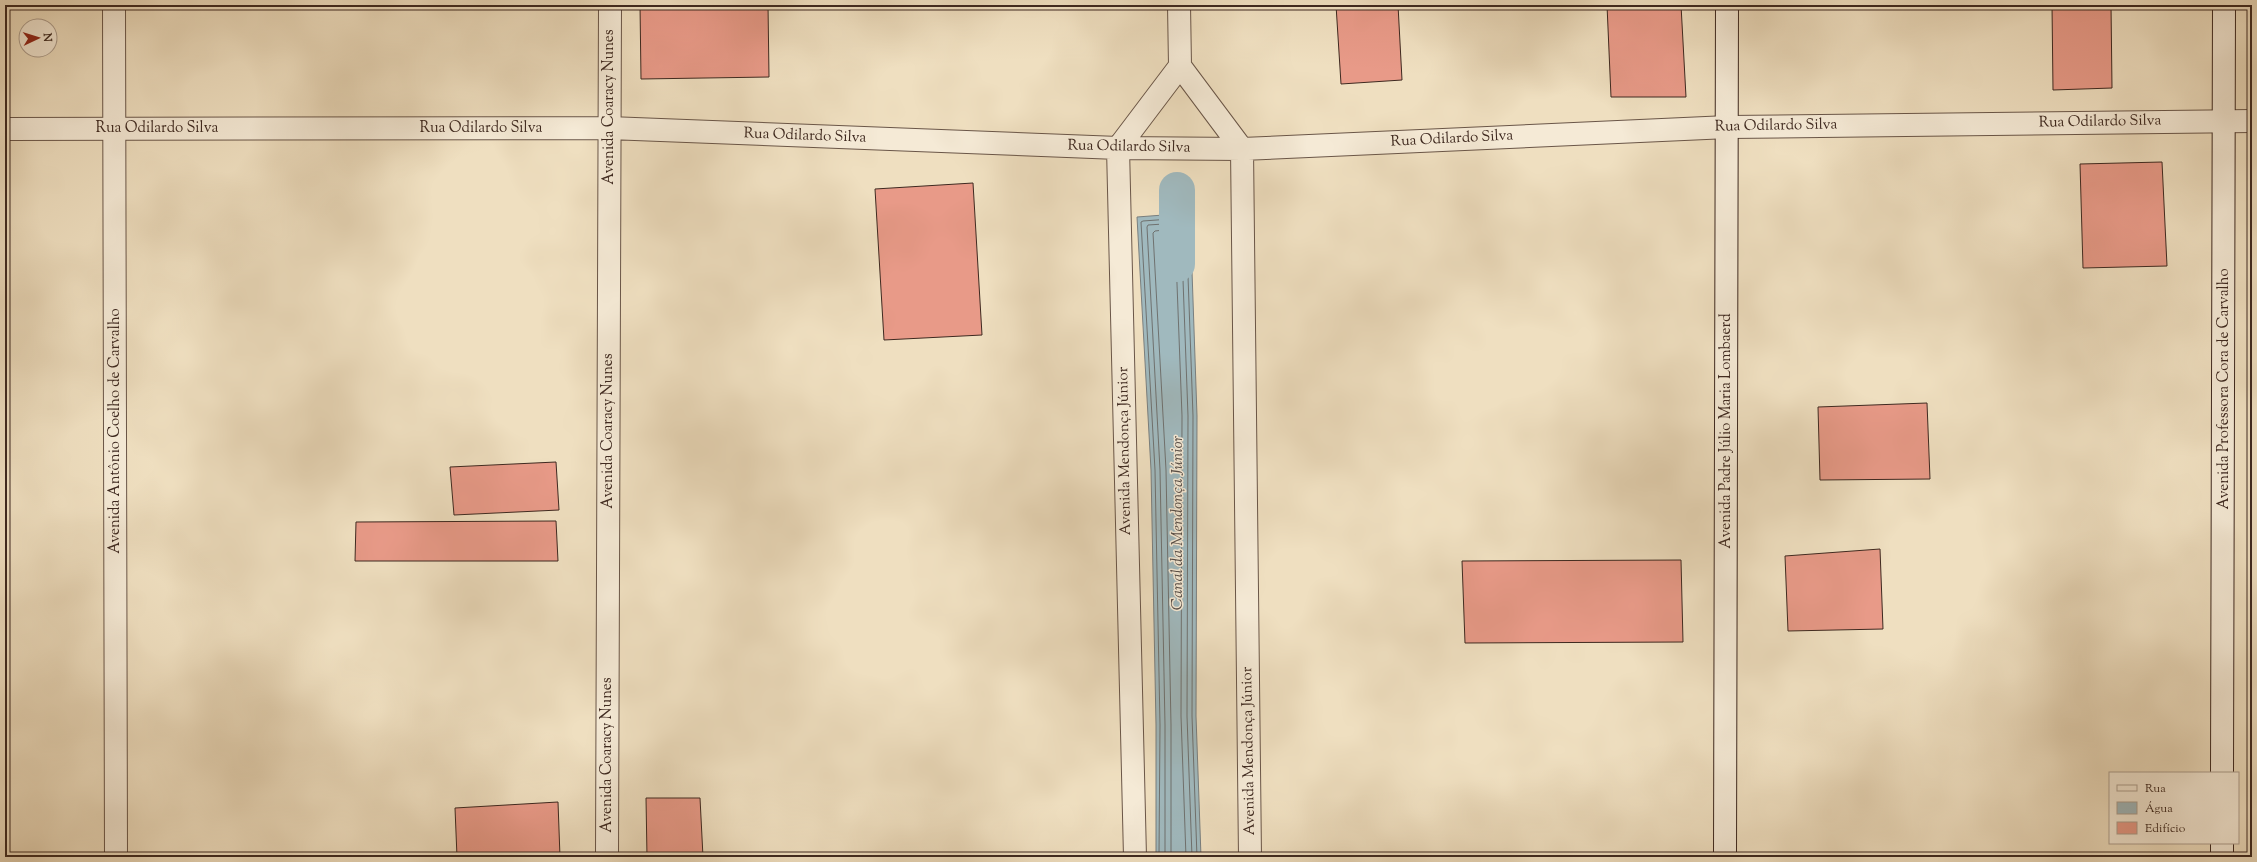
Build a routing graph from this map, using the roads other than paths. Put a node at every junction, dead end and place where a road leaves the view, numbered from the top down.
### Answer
1 (114, 5) edge
2 (610, 5) edge
3 (1179, 5) edge
4 (1727, 5) edge
5 (2224, 5) edge
6 (1180, 66) junction
7 (2225, 121) junction
8 (2252, 121) edge
9 (1728, 127) junction
10 (5, 128) edge
11 (114, 128) junction
12 (609, 128) junction
13 (1118, 148) junction
14 (1242, 149) junction
15 (2222, 772) edge
16 (2222, 844) edge
17 (116, 857) edge
18 (606, 857) edge
19 (1135, 857) edge
20 (1250, 857) edge
21 (1725, 857) edge
22 (2222, 857) edge

1 - 11 street, Avenida Antônio Coelho de Carvalho
2 - 12 street, Avenida Coaracy Nunes
3 - 6 street
4 - 9 street, Avenida Padre Júlio Maria Lombaerd
5 - 7 street, Avenida Professora Cora de Carvalho
6 - 13 street
6 - 14 street
7 - 8 street, Rua Odilardo Silva
7 - 9 street, Rua Odilardo Silva
7 - 15 street, Avenida Professora Cora de Carvalho
9 - 14 street, Rua Odilardo Silva
9 - 21 street, Avenida Padre Júlio Maria Lombaerd
10 - 11 street, Rua Odilardo Silva
11 - 12 street, Rua Odilardo Silva
11 - 17 street, Avenida Antônio Coelho de Carvalho
12 - 13 street, Rua Odilardo Silva
12 - 18 street, Avenida Coaracy Nunes
13 - 14 street, Rua Odilardo Silva
13 - 19 street, Avenida Mendonça Júnior
14 - 20 street, Avenida Mendonça Júnior
16 - 22 street

